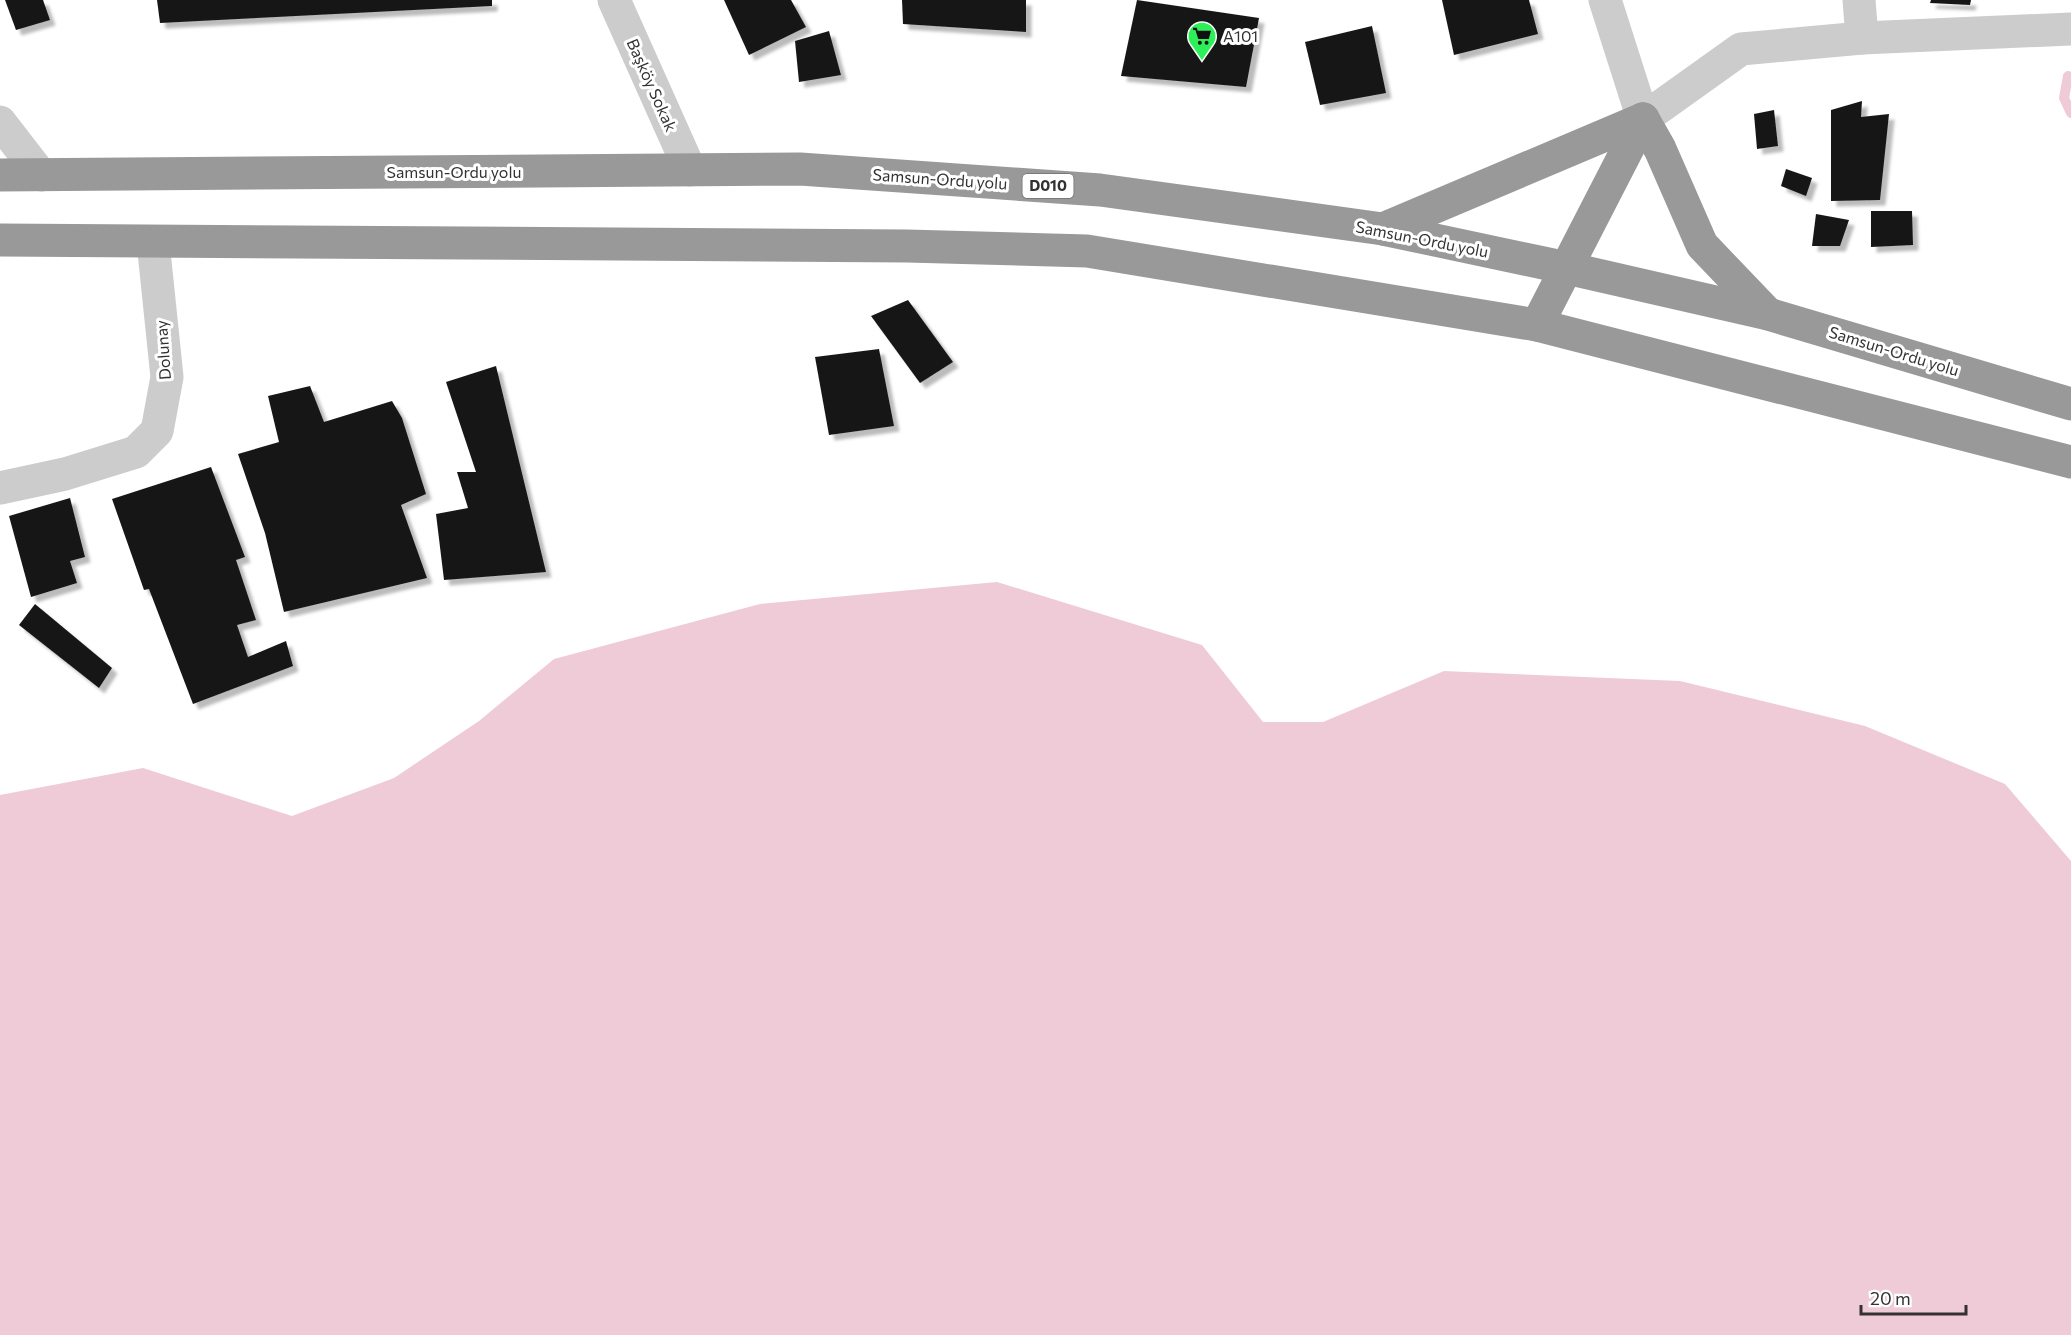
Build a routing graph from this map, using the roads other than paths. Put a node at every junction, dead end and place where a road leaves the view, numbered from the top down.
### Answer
1 (614, 0) edge
2 (1605, 0) edge
3 (1859, 0) edge
4 (2071, 29) edge
5 (1862, 38) junction
6 (1643, 119) junction
7 (0, 122) edge
8 (690, 170) junction
9 (0, 175) edge
10 (40, 175) junction
11 (1383, 229) junction
12 (0, 240) edge
13 (153, 242) junction
14 (1567, 268) junction
15 (1768, 314) junction
16 (1537, 325) junction
17 (2071, 404) edge
18 (2071, 462) edge
19 (0, 489) edge

1 - 8 street, Başköy Sokak
2 - 6 street
3 - 5 street
4 - 5 street
5 - 6 street
6 - 11 highway
6 - 14 highway
6 - 15 highway
7 - 10 street
8 - 10 highway, Samsun-Ordu yolu / D010
8 - 11 highway, Samsun-Ordu yolu / D010
9 - 10 highway, Samsun-Ordu yolu / D010
11 - 14 highway, Samsun-Ordu yolu / D010
12 - 13 highway
13 - 16 highway
13 - 19 street, Dolunay
14 - 15 highway, Samsun-Ordu yolu / D010
14 - 16 highway
15 - 17 highway, Samsun-Ordu yolu / D010
16 - 18 highway

